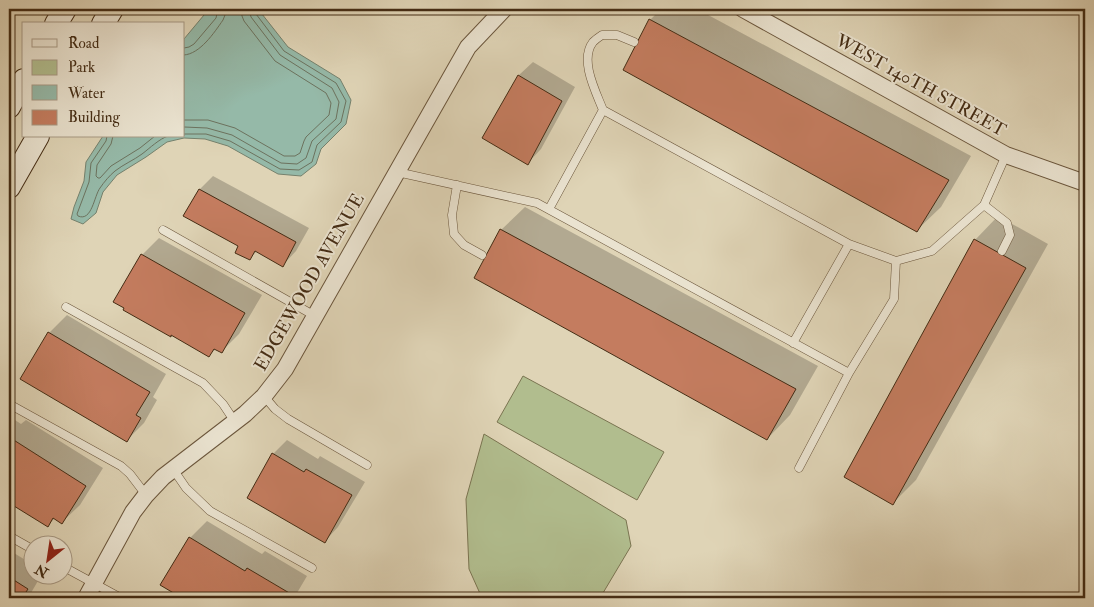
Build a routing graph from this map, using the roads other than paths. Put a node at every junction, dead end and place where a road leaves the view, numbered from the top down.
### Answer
1 (65, 9) edge
2 (112, 9) edge
3 (504, 9) edge
4 (743, 9) edge
5 (57, 22) edge
6 (104, 22) edge
7 (634, 42) dead end
8 (22, 84) edge
9 (9, 107) edge
10 (603, 110) junction
11 (37, 138) edge
12 (1006, 155) junction
13 (396, 172) junction
14 (1085, 183) edge
15 (457, 185) junction
16 (9, 187) edge
17 (984, 205) junction
18 (548, 209) junction
19 (163, 230) dead end
20 (849, 244) junction
21 (1002, 251) dead end
22 (482, 255) dead end
23 (896, 262) junction
24 (66, 307) dead end
25 (315, 316) junction
26 (793, 343) junction
27 (849, 373) junction
28 (264, 396) junction
29 (9, 404) edge
30 (235, 422) junction
31 (367, 464) dead end
32 (799, 468) dead end
33 (173, 469) junction
34 (146, 494) junction
35 (9, 536) edge
36 (22, 543) edge
37 (312, 568) dead end
38 (72, 575) edge
39 (90, 591) edge
40 (121, 598) edge

1 - 5 main road
2 - 6 main road
3 - 13 street, EDGEWOOD AVENUE
4 - 12 street, WEST 140TH STREET
7 - 10 lane
8 - 9 main road
10 - 18 lane
10 - 20 lane
11 - 16 main road
12 - 14 street, WEST 140TH STREET
12 - 17 lane
13 - 15 lane
13 - 25 street, EDGEWOOD AVENUE
15 - 18 lane
15 - 22 lane
17 - 21 lane
17 - 23 lane
18 - 26 lane
19 - 25 lane
20 - 23 lane
20 - 26 lane
23 - 27 lane
24 - 30 lane
25 - 28 street, EDGEWOOD AVENUE
26 - 27 lane
27 - 32 lane
28 - 30 street, EDGEWOOD AVENUE
28 - 31 lane
29 - 34 lane
30 - 33 street, EDGEWOOD AVENUE
33 - 34 street, EDGEWOOD AVENUE
33 - 37 lane
34 - 39 street, EDGEWOOD AVENUE
35 - 36 lane
38 - 39 lane
39 - 40 lane

